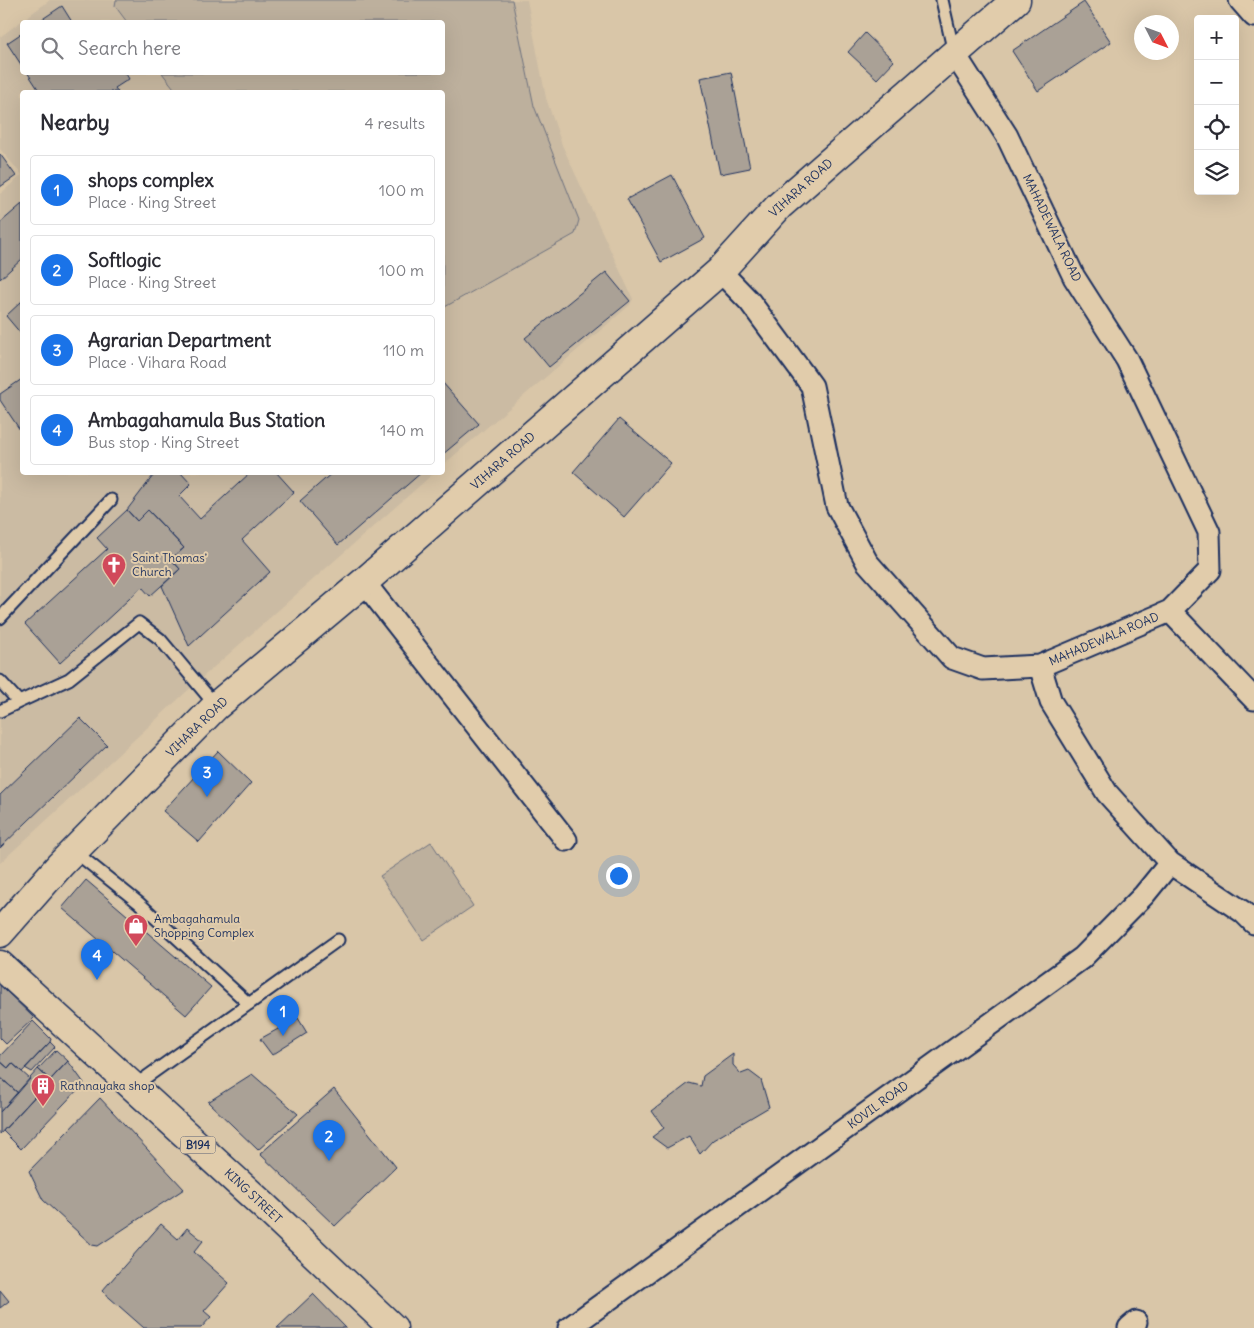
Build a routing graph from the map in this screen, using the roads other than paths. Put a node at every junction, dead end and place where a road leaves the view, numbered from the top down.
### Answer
1 (942, 0) edge
2 (1016, 0) edge
3 (1240, 0) edge
4 (1254, 16) edge
5 (954, 53) junction
6 (720, 270) junction
7 (112, 500) dead end
8 (364, 582) junction
9 (1170, 611) junction
10 (0, 618) edge
11 (1040, 666) junction
12 (0, 681) edge
13 (1254, 699) edge
14 (18, 702) junction
15 (216, 706) junction
16 (0, 711) edge
17 (566, 840) dead end
18 (74, 851) junction
19 (1170, 863) junction
20 (1254, 923) edge
21 (0, 933) edge
22 (338, 940) dead end
23 (0, 965) edge
24 (248, 1004) junction
25 (134, 1086) junction
26 (392, 1328) edge
27 (569, 1328) edge

1 - 5 lane
2 - 5 street, VIHARA ROAD
3 - 4 street
5 - 6 street, VIHARA ROAD
5 - 9 street, MAHADEWALA ROAD
6 - 8 street, VIHARA ROAD
6 - 11 street, MAHADEWALA ROAD
7 - 10 lane
8 - 15 street, VIHARA ROAD
8 - 17 street
9 - 11 street, MAHADEWALA ROAD
9 - 13 street
11 - 19 street
12 - 14 lane
14 - 15 lane
14 - 16 lane
15 - 18 street, VIHARA ROAD
18 - 21 street, VIHARA ROAD
18 - 24 lane
19 - 20 street
19 - 27 street, KOVIL ROAD
22 - 24 lane
23 - 25 street, KING STREET / B194
24 - 25 lane
25 - 26 street, KING STREET / B194

